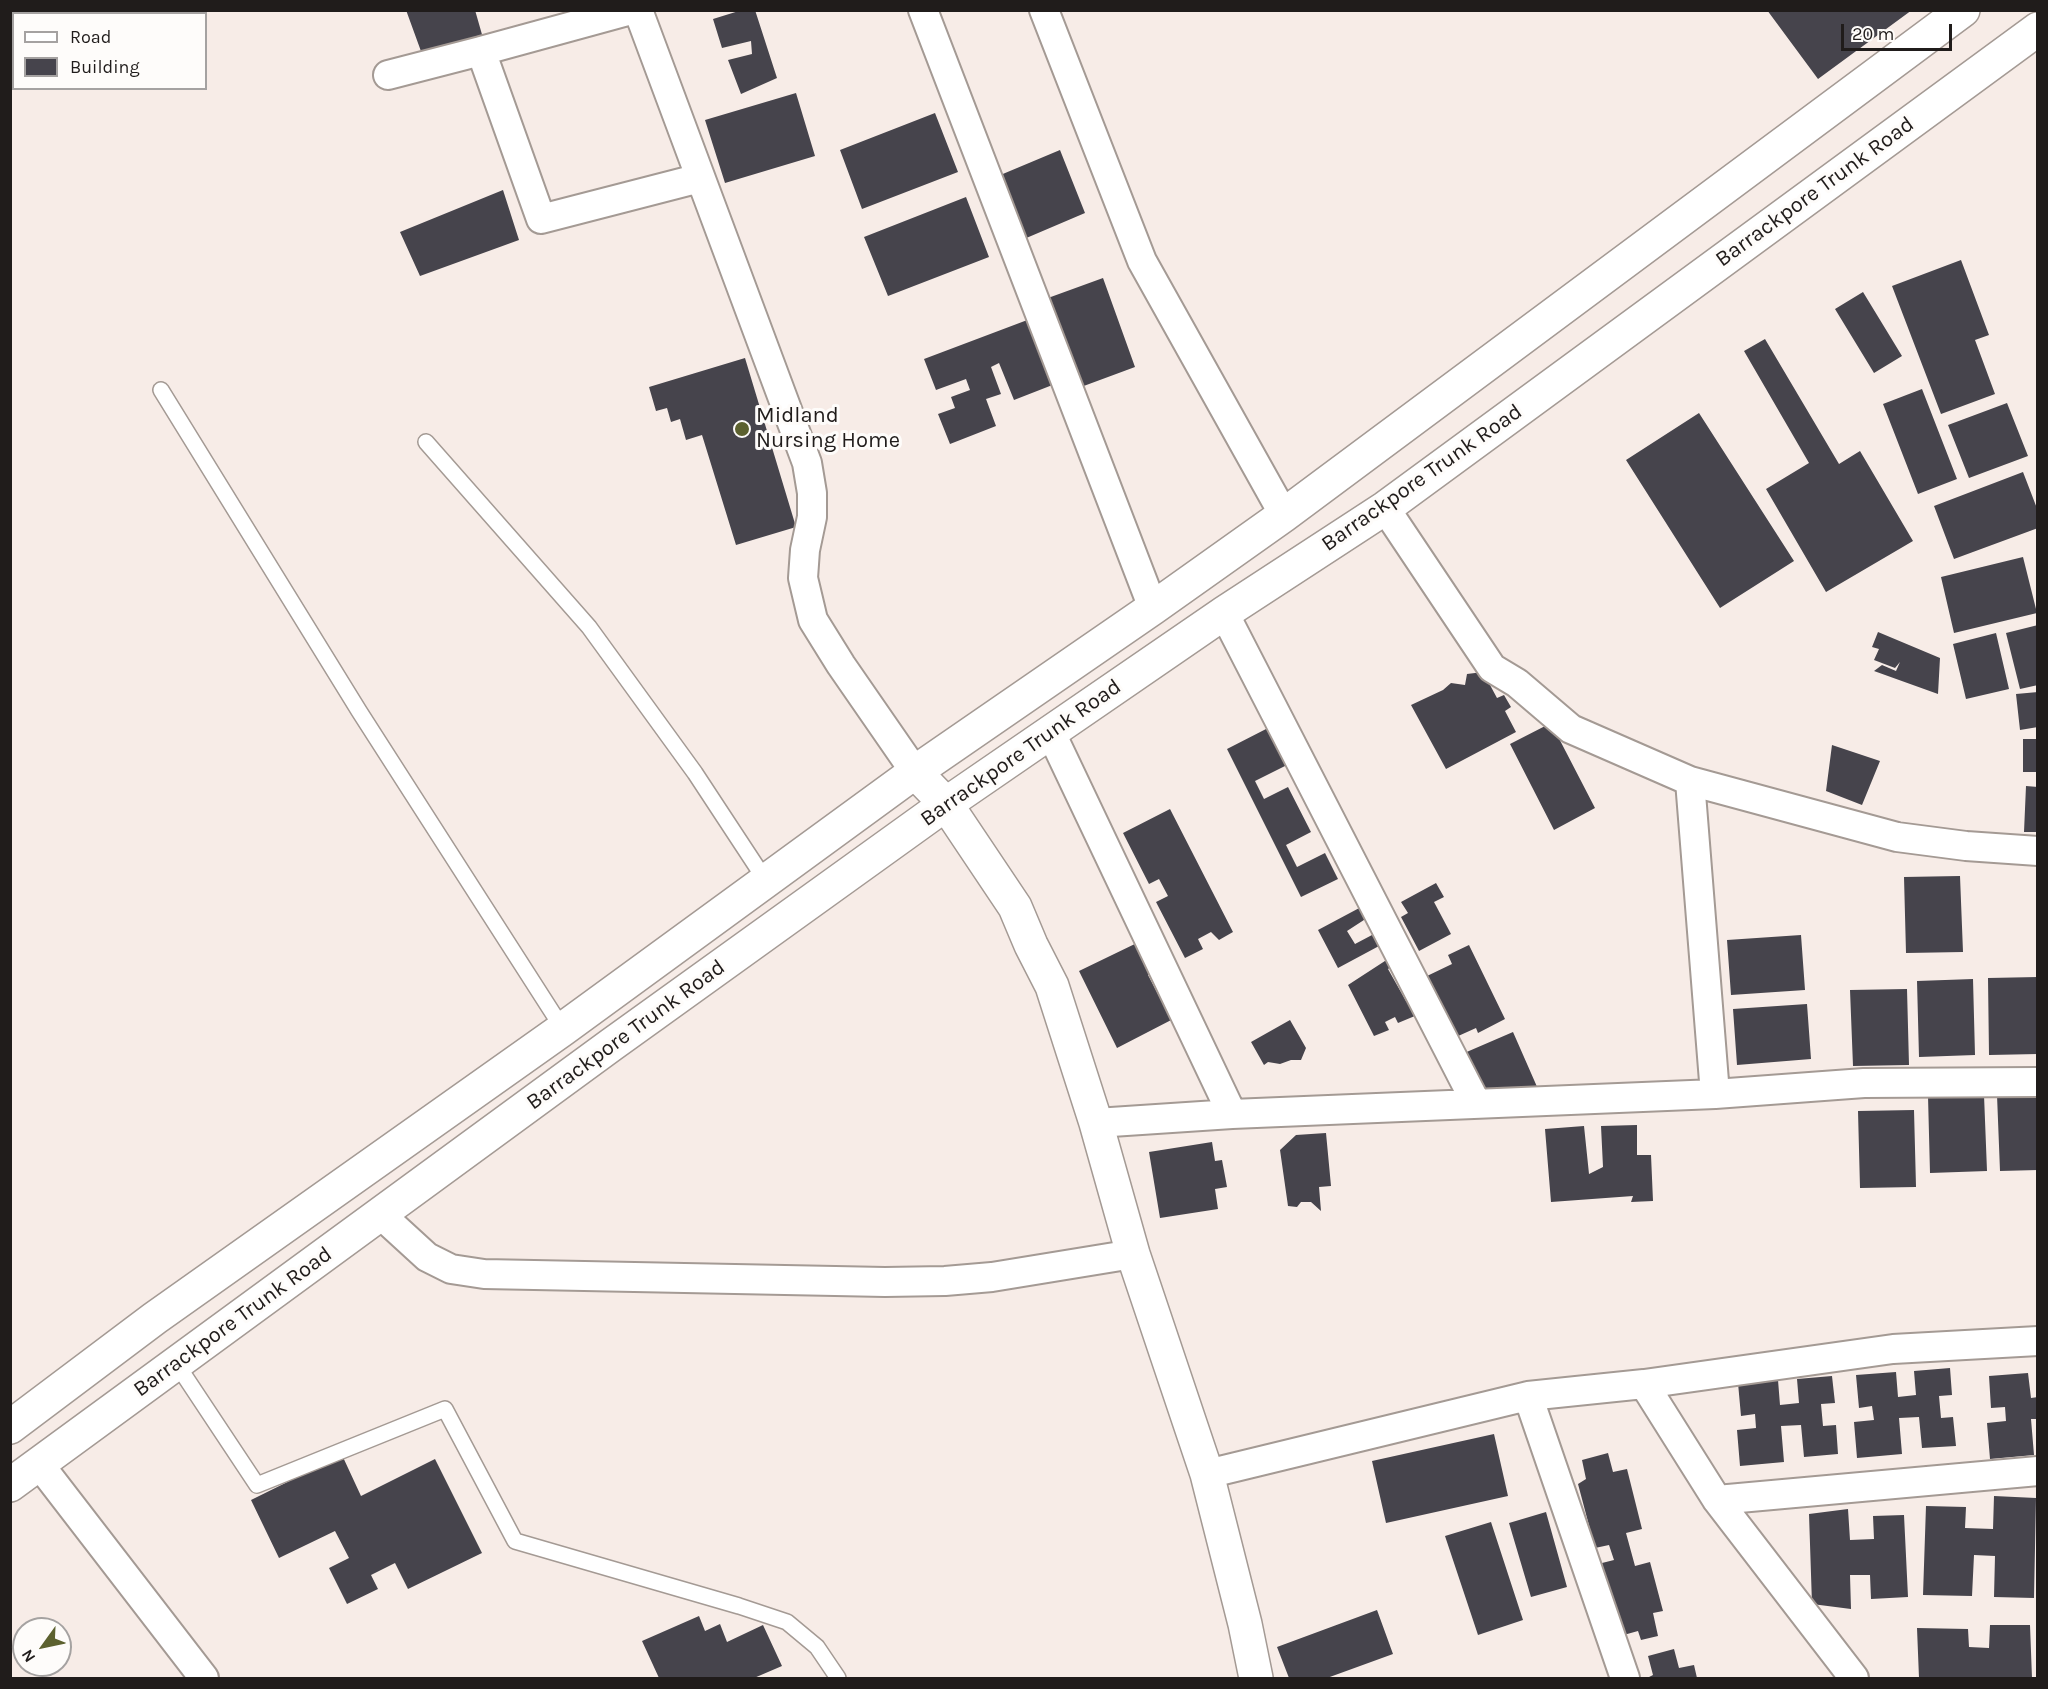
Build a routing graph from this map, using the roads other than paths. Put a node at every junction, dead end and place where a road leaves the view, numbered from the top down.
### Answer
1 (631, 10) edge
2 (638, 10) edge
3 (923, 10) edge
4 (1044, 10) edge
5 (1964, 10) edge
6 (2037, 29) edge
7 (481, 51) junction
8 (388, 75) dead end
9 (700, 178) junction
10 (161, 390) dead end
11 (426, 442) dead end
12 (1385, 508) junction
13 (1284, 515) junction
14 (1153, 608) junction
15 (1224, 613) junction
16 (1051, 733) junction
17 (915, 772) junction
18 (1690, 781) junction
19 (946, 804) junction
20 (2037, 851) edge
21 (766, 881) junction
22 (563, 1029) junction
23 (2037, 1082) edge
24 (1715, 1094) junction
25 (1476, 1103) junction
26 (1232, 1114) junction
27 (1096, 1123) junction
28 (380, 1214) junction
29 (1133, 1254) junction
30 (2037, 1341) edge
31 (176, 1363) junction
32 (1644, 1384) junction
33 (1528, 1396) junction
34 (13, 1418) edge
35 (39, 1464) junction
36 (2037, 1472) edge
37 (1208, 1474) junction
38 (10, 1485) edge
39 (1717, 1500) junction
40 (204, 1678) edge
41 (838, 1678) edge
42 (1256, 1678) edge
43 (1625, 1678) edge
44 (1854, 1678) edge

1 - 7 street
2 - 9 street
3 - 14 street
4 - 13 street
5 - 13 main road, Barrackpore Trunk Road
6 - 12 main road, Barrackpore Trunk Road
7 - 8 street
7 - 9 street
9 - 17 street
10 - 22 lane
11 - 21 lane
12 - 15 main road, Barrackpore Trunk Road
12 - 18 street
13 - 14 main road, Barrackpore Trunk Road
14 - 17 main road, Barrackpore Trunk Road
15 - 16 main road, Barrackpore Trunk Road
15 - 25 street
16 - 19 main road, Barrackpore Trunk Road
16 - 26 street
17 - 19 main road
17 - 21 main road, Barrackpore Trunk Road
18 - 20 street
18 - 24 street
19 - 27 main road
19 - 28 main road, Barrackpore Trunk Road
21 - 22 main road, Barrackpore Trunk Road
22 - 34 main road, Barrackpore Trunk Road
23 - 24 street
24 - 25 street
25 - 26 street
26 - 27 street
27 - 29 main road
28 - 29 street
28 - 31 main road, Barrackpore Trunk Road
29 - 37 main road
30 - 32 street
31 - 35 main road, Barrackpore Trunk Road
31 - 41 lane
32 - 33 street
32 - 39 street
33 - 37 street
33 - 43 street
35 - 38 main road, Barrackpore Trunk Road
35 - 40 street
36 - 39 street
37 - 42 main road
39 - 44 street

